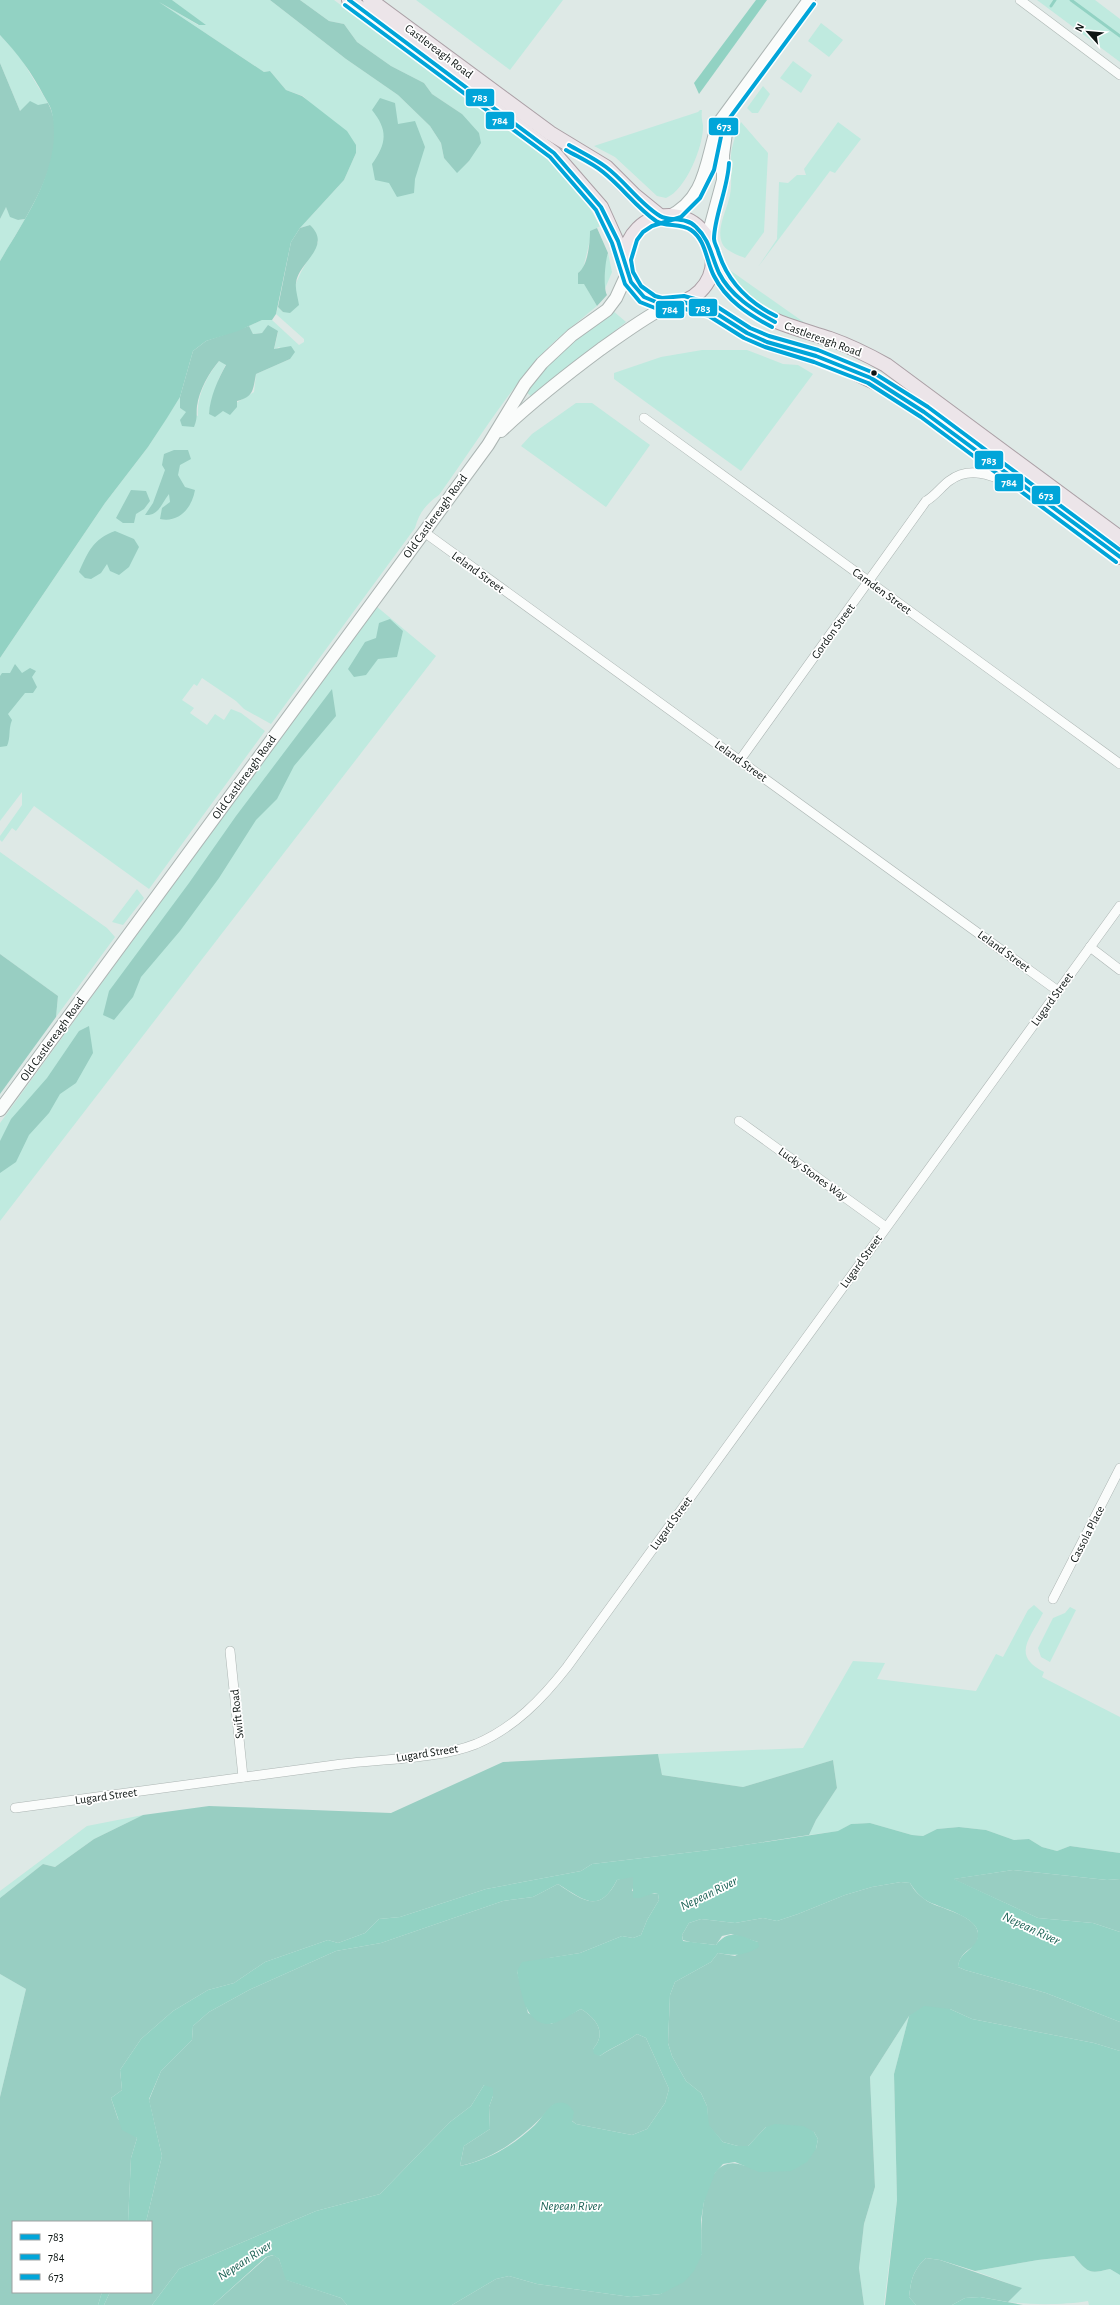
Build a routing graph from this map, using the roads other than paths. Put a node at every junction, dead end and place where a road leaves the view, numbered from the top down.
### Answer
1 (349, 0) edge
2 (370, 0) edge
3 (809, 0) edge
4 (1020, 0) edge
5 (1120, 75) edge
6 (729, 110) junction
7 (665, 217) junction
8 (707, 239) junction
9 (712, 258) junction
10 (626, 267) junction
11 (677, 303) junction
12 (644, 418) dead end
13 (488, 445) junction
14 (1040, 497) junction
15 (424, 532) junction
16 (1120, 538) edge
17 (1120, 557) edge
18 (869, 581) junction
19 (740, 760) junction
20 (1120, 764) edge
21 (1120, 906) edge
22 (1090, 947) junction
23 (1120, 970) edge
24 (1058, 991) junction
25 (0, 1110) edge
26 (739, 1121) dead end
27 (886, 1227) junction
28 (1120, 1468) edge
29 (1053, 1599) dead end
30 (230, 1651) dead end
31 (243, 1778) junction
32 (15, 1808) dead end

1 - 10 main road, Castlereagh Road
2 - 7 main road, Castlereagh Road
3 - 6 street
4 - 5 street
6 - 7 street
6 - 8 street
7 - 8 main road
7 - 10 main road
8 - 9 main road
9 - 11 main road
9 - 16 main road, Castlereagh Road
10 - 11 main road
10 - 13 street, Old Castlereagh Road
11 - 13 street, Old Castlereagh Road
11 - 14 main road, Castlereagh Road
12 - 18 street, Camden Street
13 - 15 street, Old Castlereagh Road
14 - 17 main road, Castlereagh Road
14 - 18 street, Gordon Street
15 - 19 street, Leland Street
15 - 25 street, Old Castlereagh Road
18 - 19 street, Gordon Street
18 - 20 street, Camden Street
19 - 24 street, Leland Street
21 - 22 street, Lugard Street
22 - 23 street
22 - 24 street, Lugard Street
24 - 27 street, Lugard Street
26 - 27 street, Lucky Stones Way
27 - 31 street, Lugard Street
28 - 29 street, Cassola Place
30 - 31 street, Swift Road
31 - 32 street, Lugard Street

